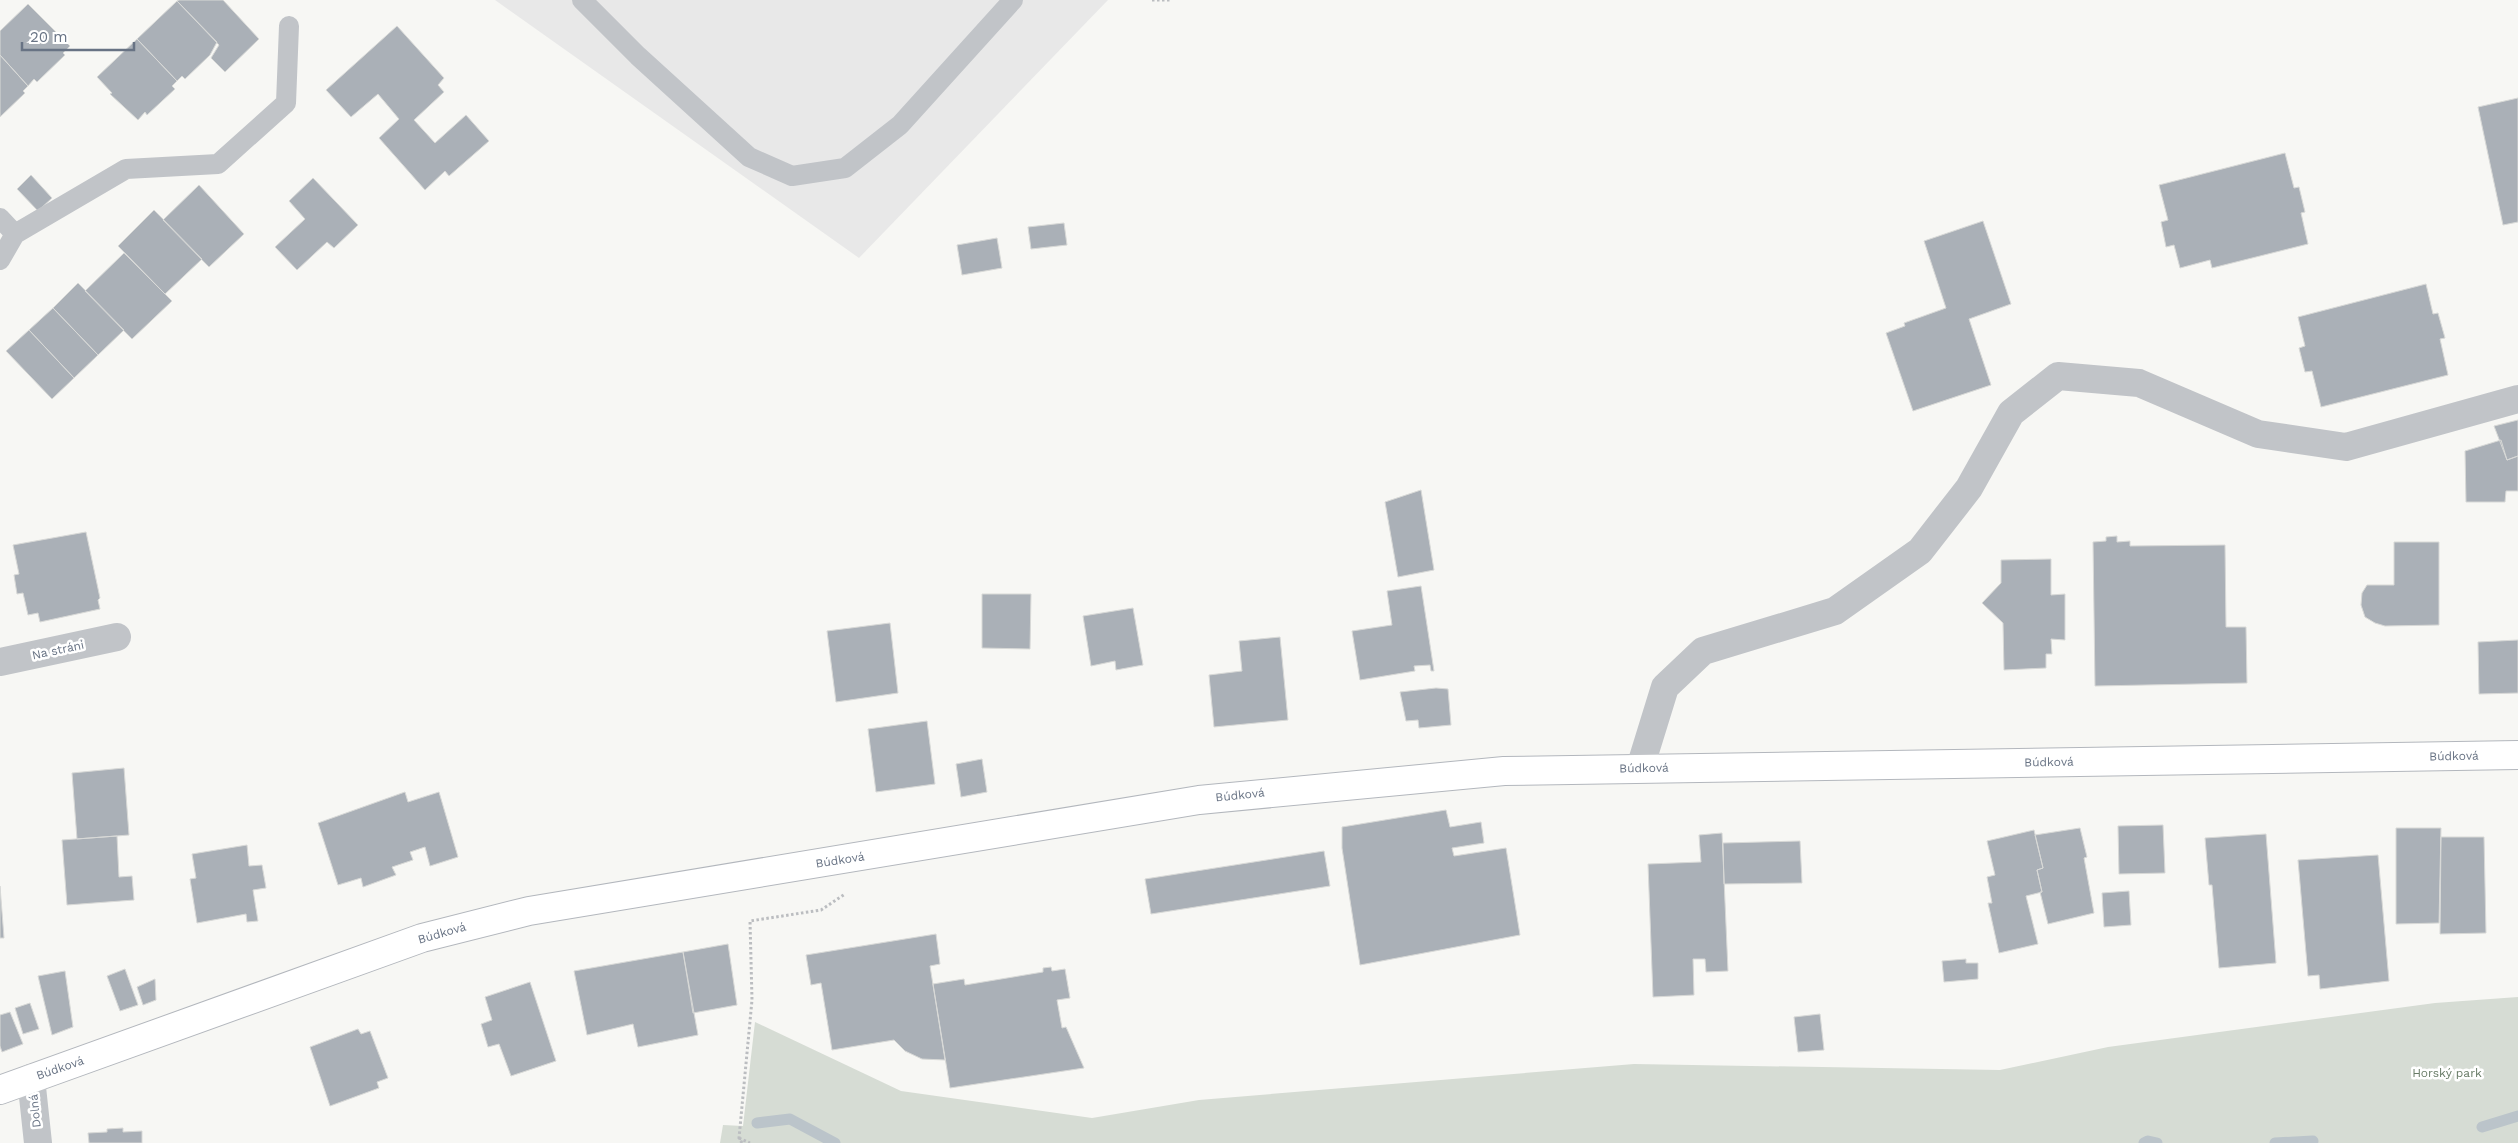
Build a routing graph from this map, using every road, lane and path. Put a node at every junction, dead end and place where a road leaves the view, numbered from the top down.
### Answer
1 (582, 0) edge
2 (1013, 0) edge
3 (1152, 0) edge
4 (1171, 0) edge
5 (289, 26) dead end
6 (0, 218) edge
7 (15, 234) junction
8 (0, 260) edge
9 (2518, 399) edge
10 (117, 637) dead end
11 (0, 662) edge
12 (2518, 754) edge
13 (1640, 768) junction
14 (848, 892) dead end
15 (31, 1078) junction
16 (0, 1090) edge
17 (739, 1138) junction
18 (38, 1143) edge
19 (742, 1143) edge
20 (750, 1143) edge

1 - 2 lane
3 - 4 path
5 - 7 lane
6 - 7 lane
7 - 8 lane
9 - 13 street
10 - 11 street, Na stráni
12 - 13 street, Búdková
13 - 15 street, Búdková
14 - 17 path
15 - 16 street, Búdková
15 - 18 street, Dolná
17 - 19 path
17 - 20 path

